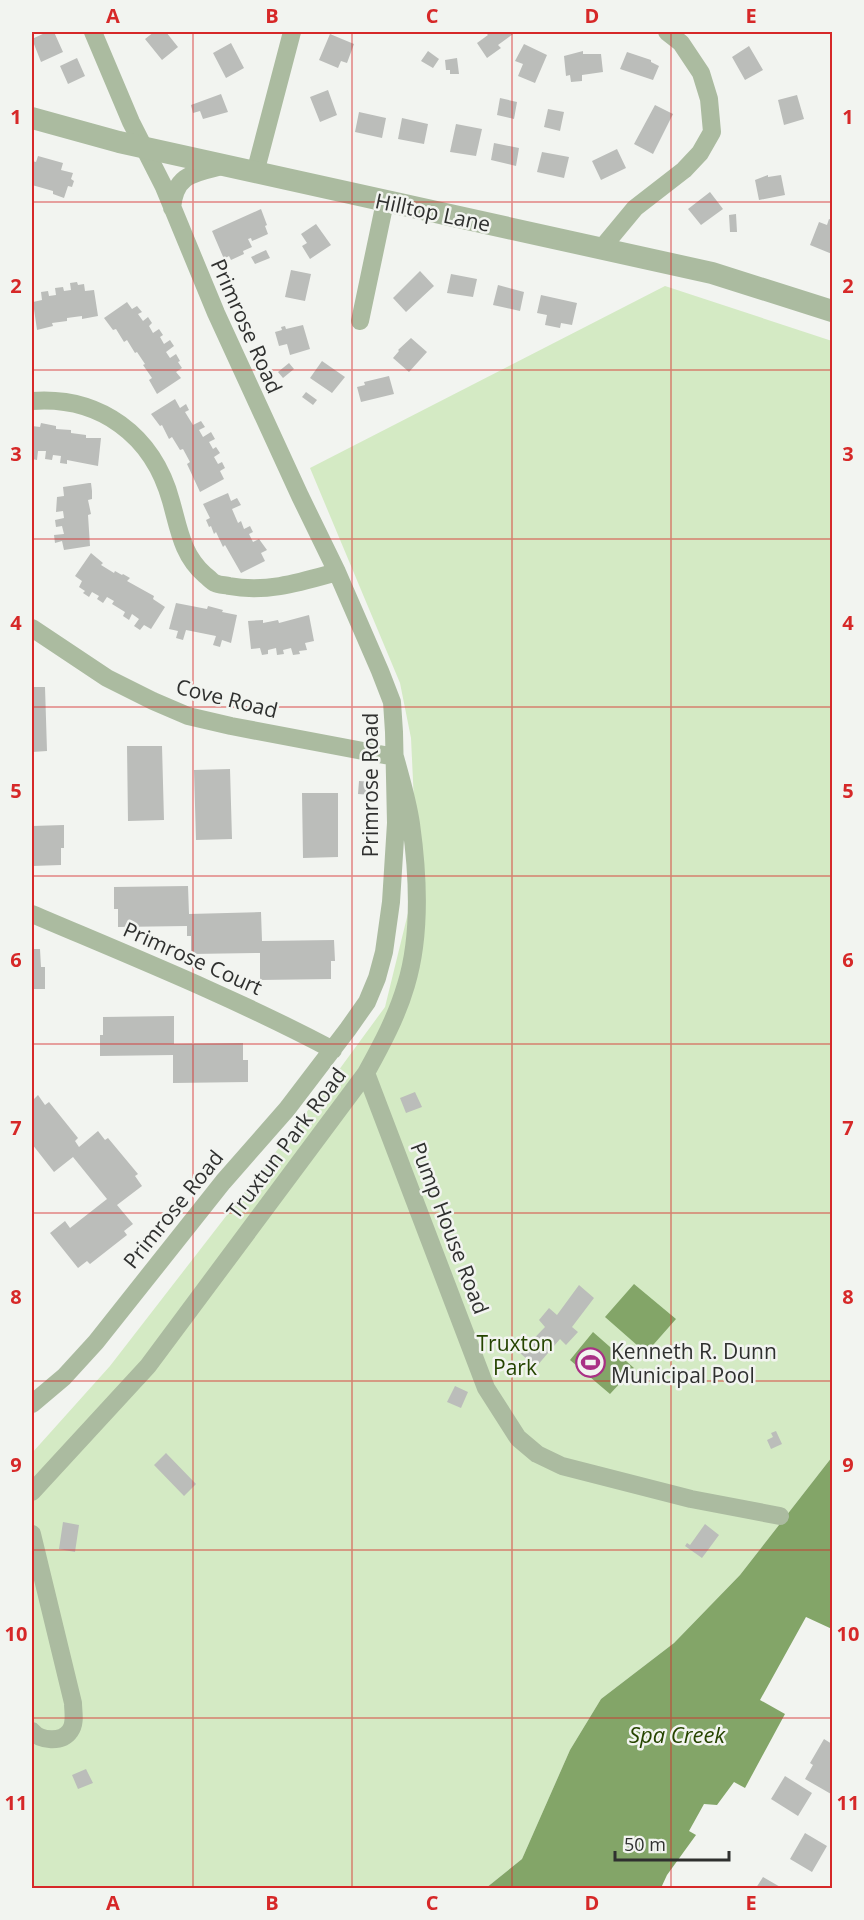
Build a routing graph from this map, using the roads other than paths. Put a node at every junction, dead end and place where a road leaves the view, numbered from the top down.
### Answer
1 (93, 32) edge
2 (292, 32) edge
3 (668, 32) edge
4 (32, 118) edge
5 (143, 148) junction
6 (225, 166) junction
7 (255, 172) junction
8 (385, 202) junction
9 (172, 208) junction
10 (602, 249) junction
11 (832, 311) edge
12 (360, 321) dead end
13 (32, 401) edge
14 (337, 572) junction
15 (32, 628) edge
16 (395, 757) junction
17 (32, 914) edge
18 (333, 1050) junction
19 (366, 1073) junction
20 (32, 1404) edge
21 (32, 1492) edge
22 (780, 1516) dead end
23 (32, 1534) edge
24 (32, 1731) edge

1 - 5 street, Primrose Road
2 - 7 street
3 - 10 street
4 - 5 street, Hilltop Lane
5 - 6 street, Hilltop Lane
5 - 9 street, Primrose Road
6 - 7 street, Hilltop Lane
6 - 9 street
7 - 8 street, Hilltop Lane
8 - 10 street, Hilltop Lane
8 - 12 street
9 - 14 street, Primrose Road
10 - 11 street, Hilltop Lane
13 - 14 street
14 - 16 street, Primrose Road
15 - 16 street, Cove Road
16 - 18 street, Primrose Road
16 - 19 street, Truxtun Park Road
17 - 18 street, Primrose Court
18 - 20 street, Primrose Road
19 - 21 street, Truxtun Park Road
19 - 22 street, Pump House Road
23 - 24 street

